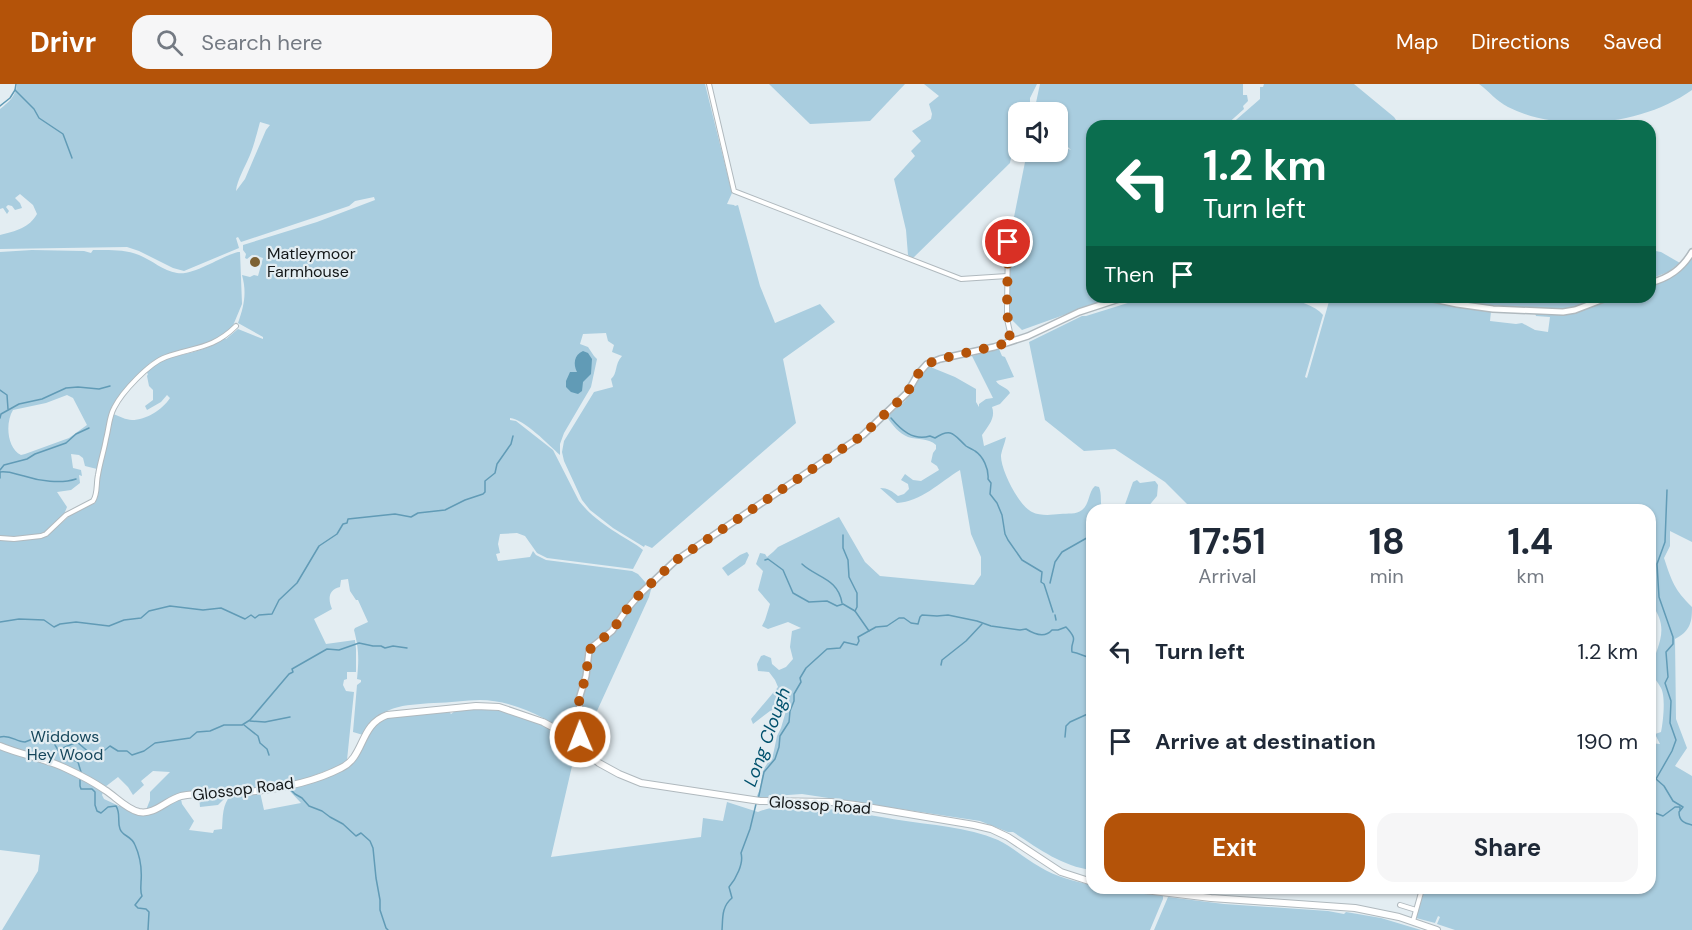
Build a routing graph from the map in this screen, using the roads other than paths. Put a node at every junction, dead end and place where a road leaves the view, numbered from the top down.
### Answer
1 (709, 84) edge
2 (1008, 242) dead end
3 (1692, 252) edge
4 (1007, 276) junction
5 (1656, 281) edge
6 (1107, 303) edge
7 (1452, 303) edge
8 (1593, 303) edge
9 (236, 326) dead end
10 (1012, 342) junction
11 (0, 538) edge
12 (575, 745) junction
13 (0, 746) edge
14 (1086, 880) edge
15 (1181, 894) edge
16 (1421, 894) edge
17 (1400, 905) dead end
18 (1416, 910) junction
19 (1413, 921) junction
20 (1437, 930) edge

1 - 4 street
2 - 4 street
3 - 5 street
4 - 10 street
6 - 10 street
7 - 8 street
9 - 11 street
10 - 12 street
12 - 13 main road, Glossop Road
12 - 14 main road, Glossop Road
15 - 19 main road
16 - 18 street
17 - 18 street
18 - 19 street
19 - 20 main road

